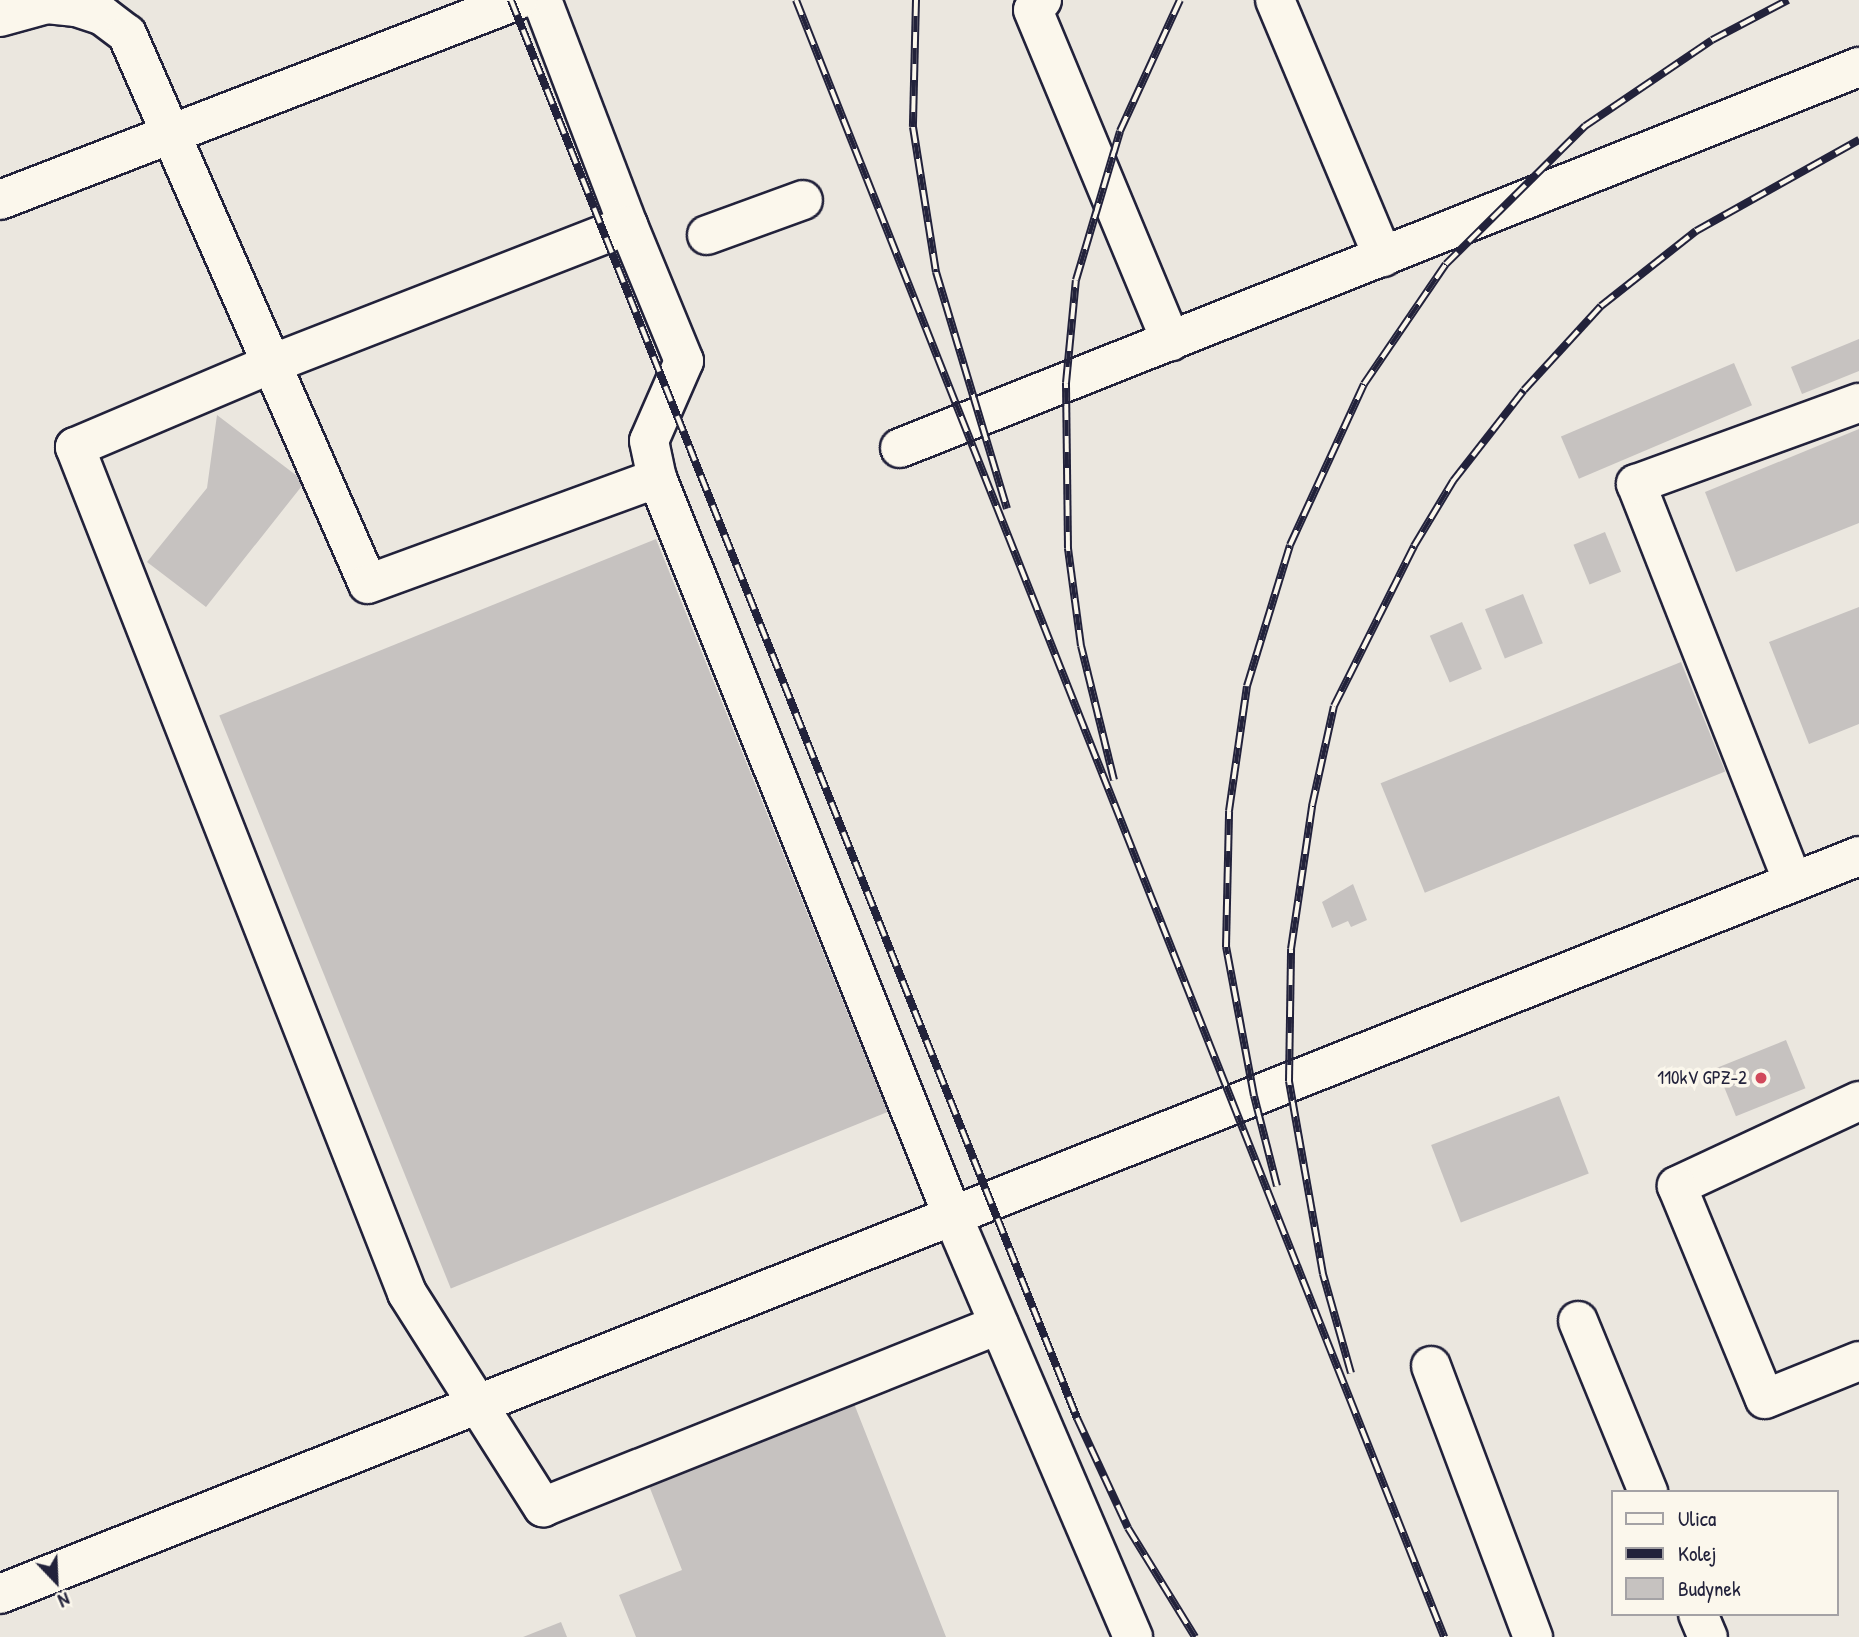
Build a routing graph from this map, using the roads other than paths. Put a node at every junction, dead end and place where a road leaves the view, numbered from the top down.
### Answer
1 (518, 0) edge
2 (542, 0) edge
3 (1042, 0) edge
4 (1275, 0) edge
5 (0, 17) edge
6 (1859, 67) edge
7 (170, 132) junction
8 (0, 200) edge
9 (803, 200) dead end
10 (628, 225) junction
11 (707, 234) dead end
12 (1382, 257) junction
13 (1171, 341) junction
14 (271, 364) junction
15 (1859, 403) edge
16 (900, 448) dead end
17 (657, 478) junction
18 (1859, 856) edge
19 (1793, 882) junction
20 (1859, 1101) edge
21 (953, 1217) junction
22 (1578, 1321) dead end
23 (999, 1325) junction
24 (1859, 1361) edge
25 (1431, 1366) dead end
26 (480, 1404) junction
27 (1647, 1490) edge
28 (0, 1594) edge
29 (1700, 1616) edge
30 (1133, 1637) edge
31 (1533, 1637) edge
32 (1708, 1637) edge

1 - 7 lane
2 - 10 lane
3 - 13 lane
4 - 12 lane
5 - 7 lane
6 - 12 lane
7 - 8 lane
7 - 14 lane
9 - 11 lane
10 - 14 lane
10 - 17 lane
12 - 13 lane
13 - 16 lane
14 - 17 lane
14 - 26 lane
15 - 19 lane
17 - 21 lane
18 - 19 lane
19 - 21 lane
20 - 24 lane
21 - 23 lane
21 - 26 lane
22 - 27 lane
23 - 26 lane
23 - 30 lane
25 - 31 lane
26 - 28 lane
29 - 32 lane

